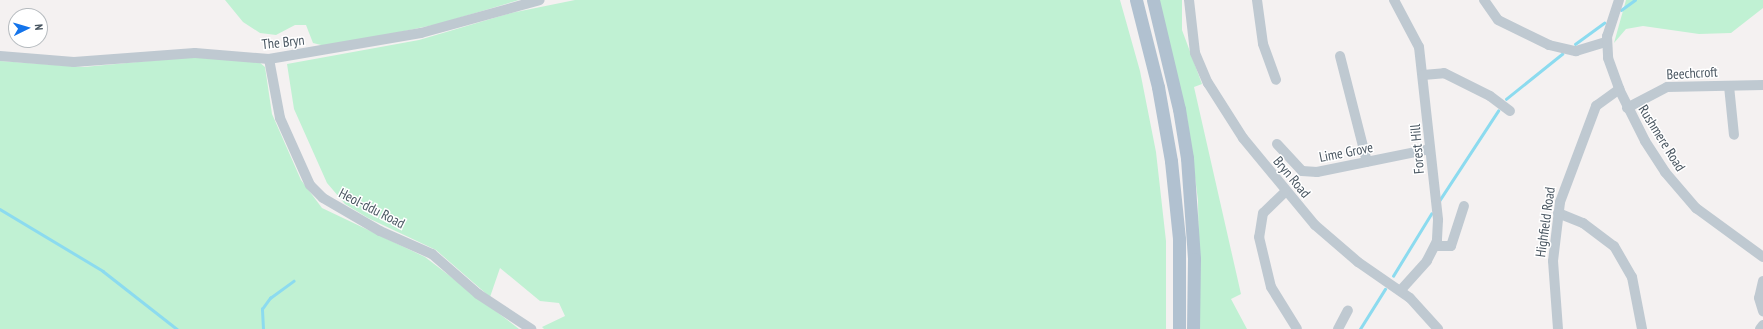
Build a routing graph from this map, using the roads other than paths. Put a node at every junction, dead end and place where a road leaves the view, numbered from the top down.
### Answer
1 (540, 0) edge
2 (1136, 0) edge
3 (1153, 0) edge
4 (1189, 0) edge
5 (1257, 0) edge
6 (1394, 0) edge
7 (1484, 0) edge
8 (1619, 0) edge
9 (1606, 42) junction
10 (0, 56) edge
11 (1340, 56) dead end
12 (269, 59) junction
13 (1423, 75) junction
14 (1276, 80) dead end
15 (1763, 84) edge
16 (1730, 86) junction
17 (1619, 89) junction
18 (1627, 108) junction
19 (1510, 111) dead end
20 (1734, 135) dead end
21 (1278, 144) dead end
22 (1430, 149) junction
23 (1367, 162) junction
24 (1285, 192) junction
25 (1464, 206) dead end
26 (1558, 213) junction
27 (1434, 246) junction
28 (1763, 257) edge
29 (1763, 281) edge
30 (1401, 290) junction
31 (1348, 310) dead end
32 (1763, 310) edge
33 (1763, 326) edge
34 (531, 329) edge
35 (1179, 329) edge
36 (1194, 329) edge
37 (1297, 329) edge
38 (1338, 329) edge
39 (1438, 329) edge
40 (1558, 329) edge
41 (1642, 329) edge
42 (1760, 329) edge

1 - 12 street, The Bryn
2 - 35 main road
3 - 36 main road
4 - 24 street, Bryn Road
5 - 14 street
6 - 13 street, Forest Hill
7 - 9 street
8 - 9 street
9 - 17 street, Rushmere Road
10 - 12 street, The Bryn
11 - 23 street
12 - 34 street, Heol-ddu Road
13 - 19 street
13 - 22 street, Forest Hill
15 - 16 street, Beechcroft
16 - 18 street, Beechcroft
16 - 20 street
17 - 18 street, Rushmere Road
17 - 26 street, Highfield Road
18 - 28 street, Rushmere Road
21 - 23 street, Lime Grove
22 - 23 street, Lime Grove
22 - 27 street, Forest Hill
24 - 30 street, Bryn Road
24 - 37 street
25 - 27 street
26 - 40 street, Highfield Road
26 - 41 street
27 - 30 street, Forest Hill
29 - 32 street
30 - 39 street, Bryn Road
31 - 38 street
33 - 42 street

